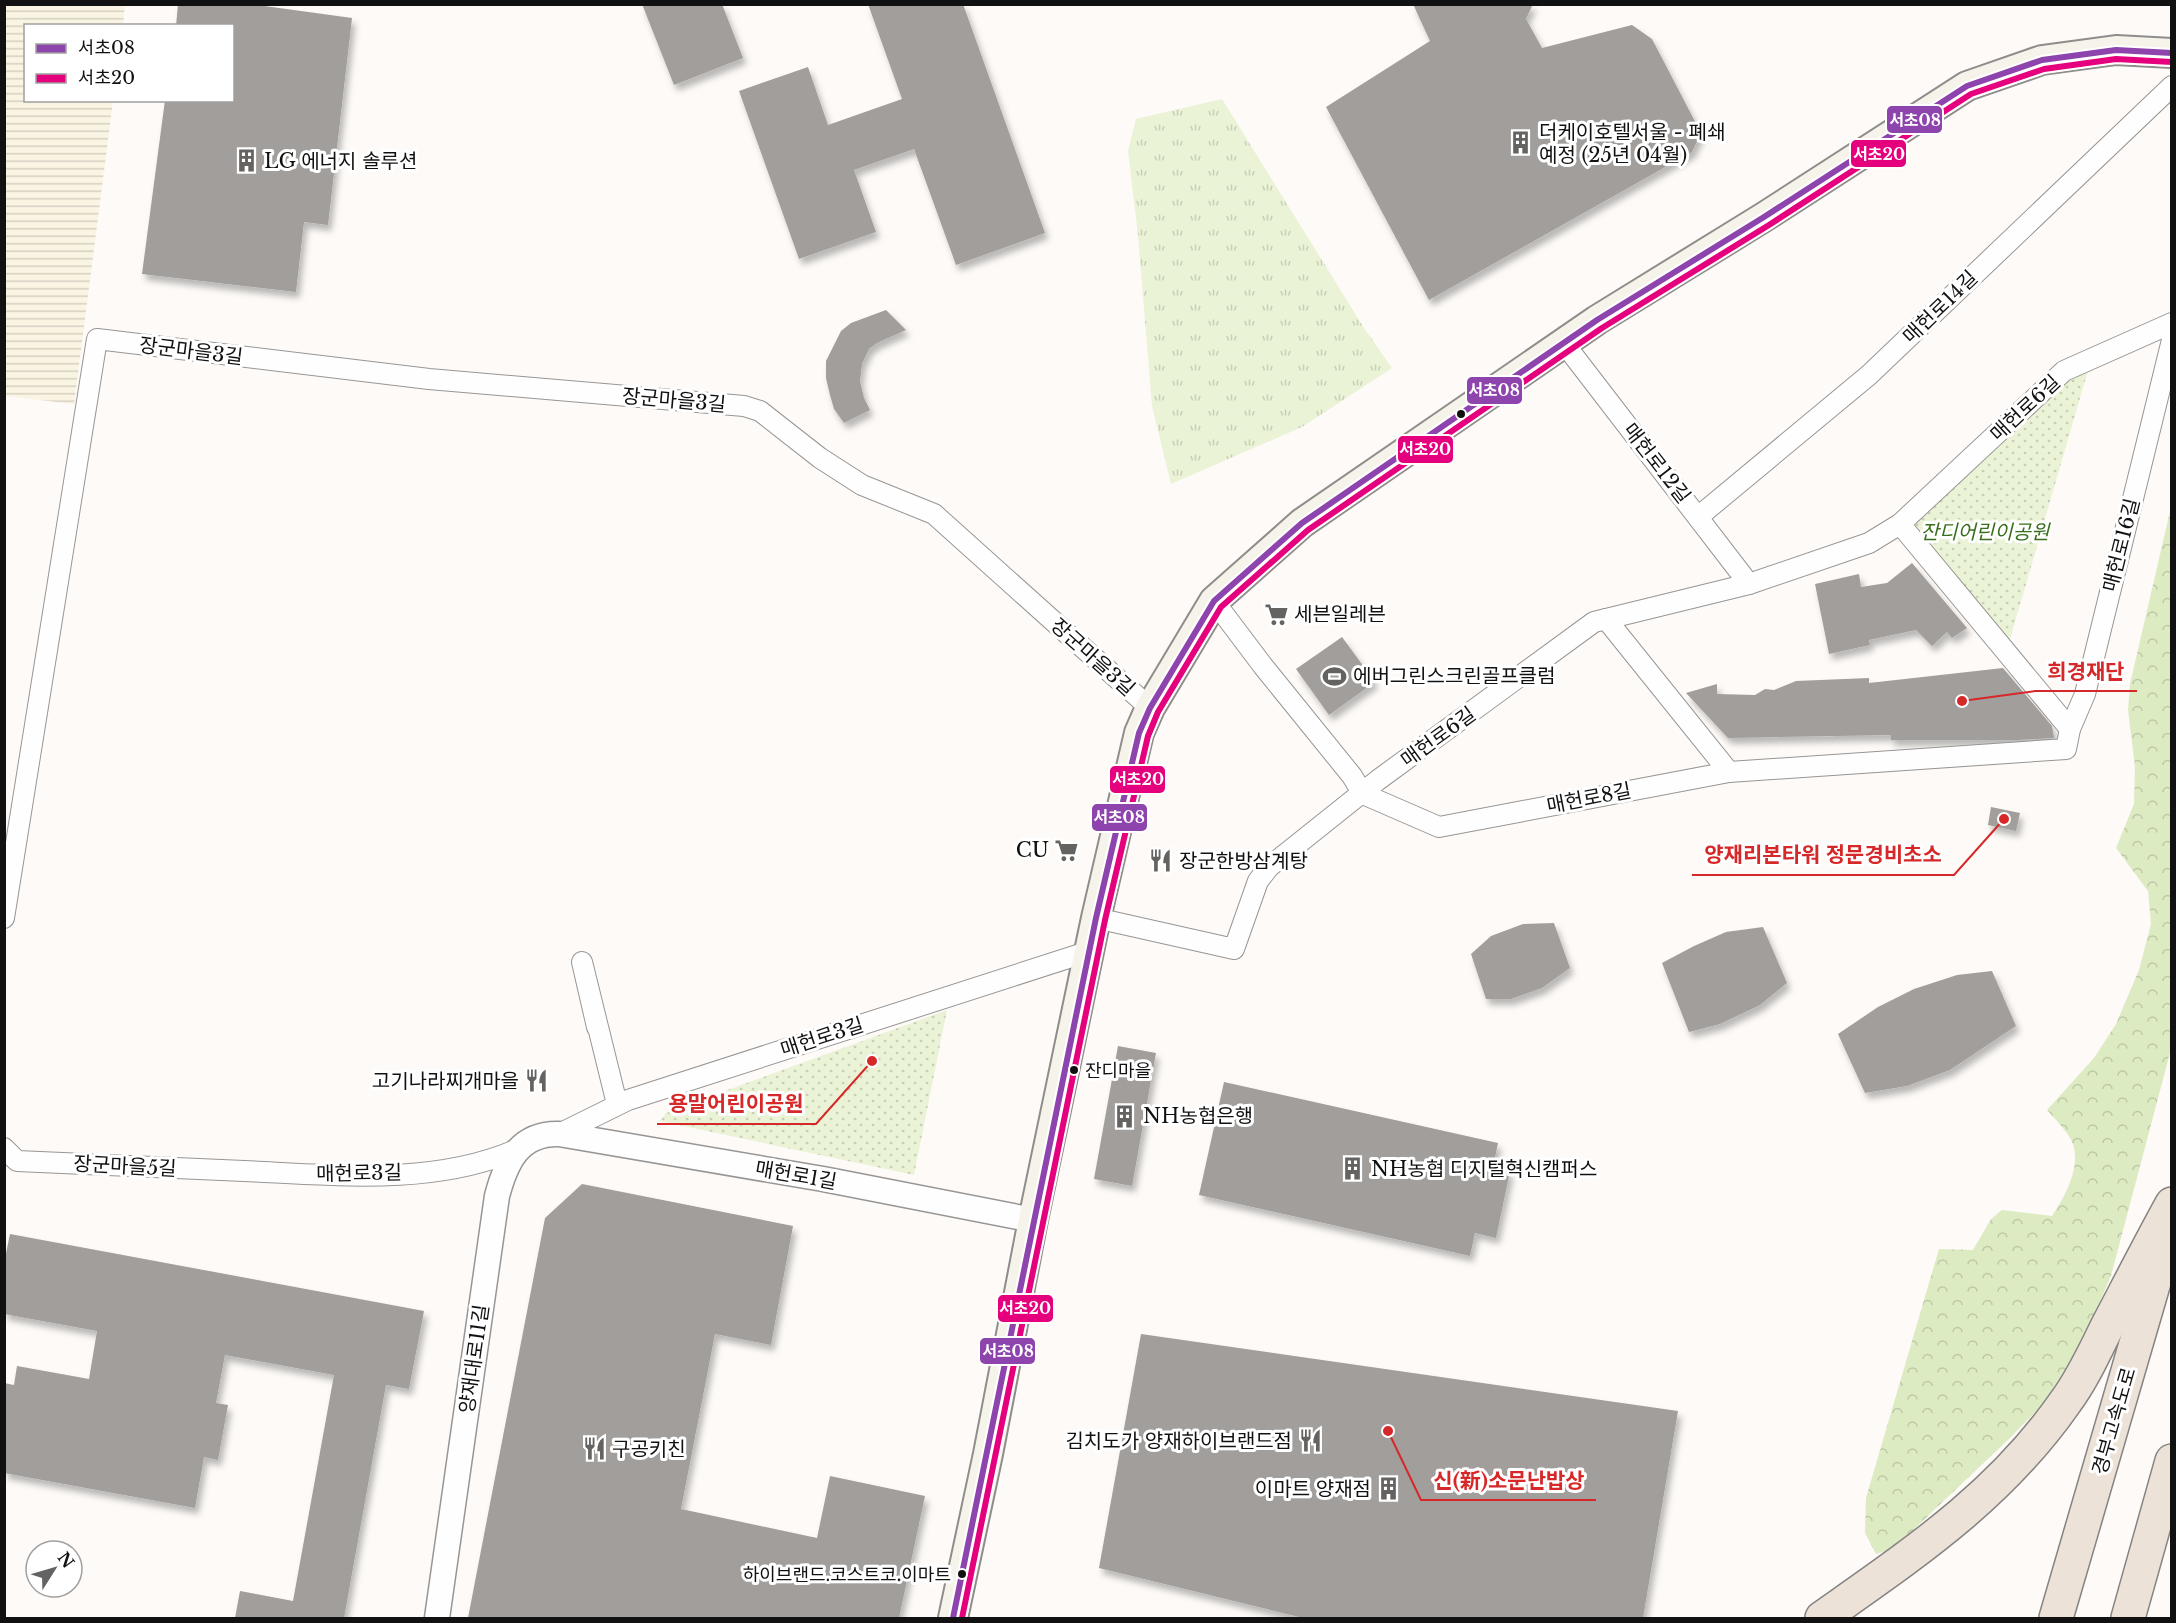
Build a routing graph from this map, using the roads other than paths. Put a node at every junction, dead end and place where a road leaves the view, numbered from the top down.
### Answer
1 (2172, 53) edge
2 (2172, 86) edge
3 (2172, 323) edge
4 (2172, 340) edge
5 (1563, 342) junction
6 (1698, 517) junction
7 (1900, 524) junction
8 (1749, 584) junction
9 (1214, 601) junction
10 (1606, 619) junction
11 (1150, 708) junction
12 (2070, 729) junction
13 (2066, 749) joint
14 (1729, 772) junction
15 (1363, 794) junction
16 (4, 918) edge
17 (1096, 918) junction
18 (1090, 951) junction
19 (582, 962) dead end
20 (617, 1104) junction
21 (559, 1134) junction
22 (518, 1149) junction
23 (11, 1154) edge
24 (233, 1171) joint
25 (2172, 1204) edge
26 (1033, 1220) junction
27 (2172, 1223) edge
28 (2172, 1461) edge
29 (437, 1618) edge
30 (953, 1618) edge
31 (1822, 1618) edge
32 (2056, 1618) edge
33 (2128, 1618) edge

1 - 5 main road
2 - 6 street, 매헌로14길
3 - 7 street, 매헌로6길
4 - 12 street, 매헌로16길
5 - 6 street, 매헌로12길
5 - 9 main road
6 - 8 street, 매헌로12길
7 - 8 street, 매헌로6길
7 - 12 street
8 - 10 street, 매헌로6길
9 - 11 main road
9 - 15 street
10 - 14 street
10 - 15 street, 매헌로6길
11 - 16 street, 장군마을3길
11 - 17 main road
12 - 13 street, 매헌로16길
13 - 14 street, 매헌로8길
14 - 15 street, 매헌로8길
15 - 17 street, 매헌로6길
17 - 18 main road
18 - 20 street, 매헌로3길
18 - 26 main road
19 - 20 street
20 - 21 street, 매헌로3길
21 - 22 street
21 - 26 street, 매헌로1길
22 - 24 street, 매헌로3길
22 - 29 street, 양재대로11길
23 - 24 street, 장군마을5길
25 - 31 highway
26 - 30 main road
27 - 32 highway, 경부고속도로
28 - 33 highway

